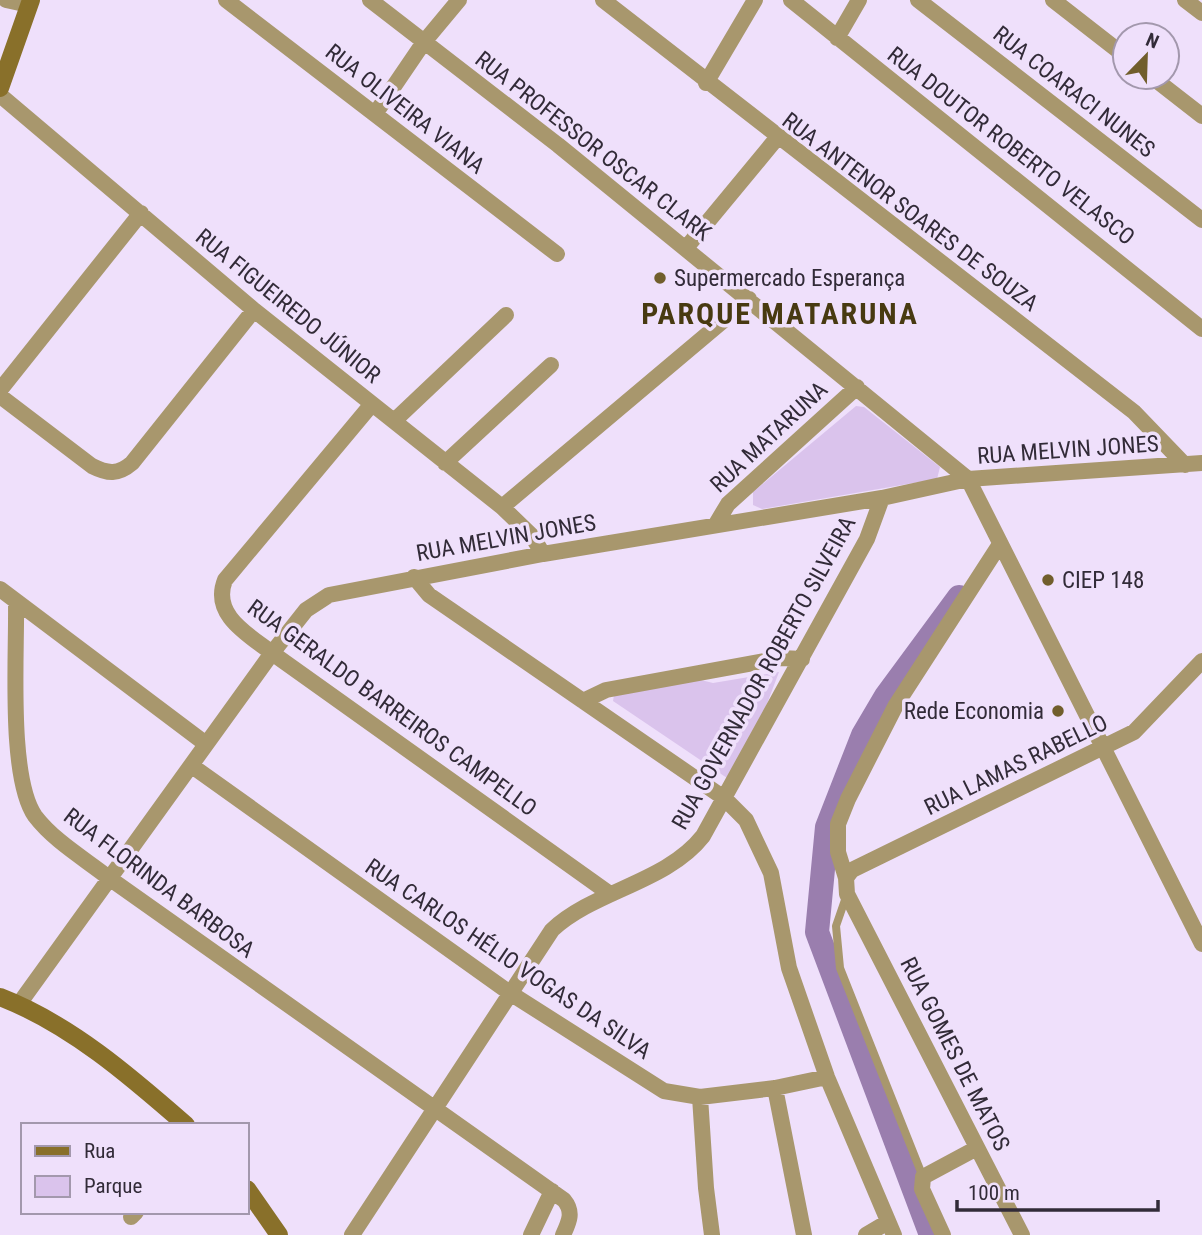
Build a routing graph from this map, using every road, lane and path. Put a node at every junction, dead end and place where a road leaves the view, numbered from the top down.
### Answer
1 (6, 0) edge
2 (226, 0) edge
3 (370, 0) edge
4 (459, 0) edge
5 (603, 0) edge
6 (755, 0) edge
7 (791, 0) edge
8 (859, 0) edge
9 (918, 0) edge
10 (1053, 0) edge
11 (1185, 0) edge
12 (30, 3) edge
13 (1202, 13) edge
14 (837, 38) junction
15 (424, 42) junction
16 (1111, 45) edge
17 (706, 83) junction
18 (0, 88) edge
19 (1170, 91) edge
20 (0, 95) edge
21 (375, 114) junction
22 (1202, 116) edge
23 (776, 138) junction
24 (141, 213) junction
25 (1202, 220) edge
26 (686, 248) junction
27 (557, 254) dead end
28 (749, 299) junction
29 (254, 310) junction
30 (506, 315) dead end
31 (1202, 329) edge
32 (551, 365) dead end
33 (857, 387) junction
34 (0, 390) edge
35 (0, 396) edge
36 (372, 404) junction
37 (394, 421) junction
38 (445, 463) junction
39 (1202, 464) edge
40 (1185, 465) junction
41 (968, 479) junction
42 (882, 498) junction
43 (502, 507) junction
44 (716, 524) junction
45 (1000, 544) junction
46 (543, 554) junction
47 (414, 578) junction
48 (0, 589) edge
49 (16, 604) junction
50 (272, 653) junction
51 (802, 659) junction
52 (1202, 661) edge
53 (1202, 682) edge
54 (1177, 690) junction
55 (583, 701) junction
56 (206, 744) junction
57 (1103, 747) junction
58 (192, 766) junction
59 (724, 798) junction
60 (109, 877) junction
61 (847, 886) junction
62 (610, 894) junction
63 (1202, 944) edge
64 (510, 993) junction
65 (0, 997) edge
66 (19, 1004) junction
67 (827, 1077) junction
68 (775, 1088) junction
69 (700, 1097) junction
70 (432, 1109) junction
71 (184, 1123) edge
72 (977, 1147) junction
73 (923, 1177) junction
74 (248, 1190) edge
75 (552, 1191) junction
76 (891, 1228) edge
77 (279, 1235) edge
78 (352, 1235) edge
79 (531, 1235) edge
80 (563, 1235) edge
81 (712, 1235) edge
82 (804, 1235) edge
83 (866, 1235) edge
84 (943, 1235) edge
85 (1022, 1235) edge

1 - 12 street
2 - 21 street, RUA OLIVEIRA VIANA
3 - 15 street, RUA PROFESSOR OSCAR CLARK
4 - 15 street
5 - 17 street, RUA ANTENOR SOARES DE SOUZA
6 - 17 street
7 - 14 street, RUA DOUTOR ROBERTO VELASCO
8 - 14 street
9 - 25 street, RUA COARACI NUNES
10 - 16 street
11 - 13 street
12 - 18 main road
14 - 31 street, RUA DOUTOR ROBERTO VELASCO
15 - 21 street
15 - 26 street, RUA PROFESSOR OSCAR CLARK
17 - 23 street, RUA ANTENOR SOARES DE SOUZA
19 - 22 street
20 - 24 street, RUA FIGUEIREDO JÚNIOR
21 - 27 street, RUA OLIVEIRA VIANA
23 - 26 street
23 - 40 street, RUA ANTENOR SOARES DE SOUZA
24 - 29 street, RUA FIGUEIREDO JÚNIOR
24 - 34 street
26 - 28 street, RUA PROFESSOR OSCAR CLARK
28 - 33 street, RUA PROFESSOR OSCAR CLARK
28 - 43 street
29 - 35 street
29 - 36 street, RUA FIGUEIREDO JÚNIOR
30 - 37 street
32 - 38 street
33 - 41 street, RUA PROFESSOR OSCAR CLARK
33 - 44 street, RUA MATARUNA
36 - 37 street, RUA FIGUEIREDO JÚNIOR
36 - 50 street, RUA GERALDO BARREIROS CAMPELLO
37 - 38 street, RUA FIGUEIREDO JÚNIOR
38 - 43 street, RUA FIGUEIREDO JÚNIOR
39 - 40 street, RUA MELVIN JONES
40 - 41 street, RUA MELVIN JONES
41 - 42 street, RUA MELVIN JONES
41 - 45 street, RUA PROFESSOR OSCAR CLARK
42 - 44 street, RUA MELVIN JONES
42 - 51 street, RUA GOVERNADOR ROBERTO SILVEIRA
43 - 46 street, RUA FIGUEIREDO JÚNIOR
44 - 46 street, RUA MELVIN JONES
45 - 57 street, RUA PROFESSOR OSCAR CLARK
45 - 61 street, RUA GOMES DE MATOS
46 - 47 street, RUA MELVIN JONES
47 - 50 street, RUA MELVIN JONES
47 - 55 street
48 - 49 street
49 - 56 street
49 - 60 street, RUA FLORINDA BARBOSA
50 - 56 street, RUA MELVIN JONES
50 - 62 street, RUA GERALDO BARREIROS CAMPELLO
51 - 55 street
51 - 59 street, RUA GOVERNADOR ROBERTO SILVEIRA
52 - 54 street, RUA LAMAS RABELLO
53 - 54 street
54 - 57 street, RUA LAMAS RABELLO
55 - 59 street
56 - 58 street, RUA MELVIN JONES
57 - 61 street, RUA LAMAS RABELLO
57 - 63 street, RUA PROFESSOR OSCAR CLARK
58 - 60 street, RUA MELVIN JONES
58 - 64 street, RUA CARLOS HÉLIO VOGAS DA SILVA
59 - 62 street, RUA GOVERNADOR ROBERTO SILVEIRA
59 - 67 street
60 - 66 street, RUA MELVIN JONES
60 - 70 street, RUA FLORINDA BARBOSA
61 - 72 street, RUA GOMES DE MATOS
61 - 73 lane
62 - 64 street, RUA GOVERNADOR ROBERTO SILVEIRA
64 - 69 street, RUA CARLOS HÉLIO VOGAS DA SILVA
64 - 70 street, RUA GOVERNADOR ROBERTO SILVEIRA
65 - 66 main road
66 - 71 main road
67 - 68 street, RUA CARLOS HÉLIO VOGAS DA SILVA
67 - 76 street
68 - 69 street, RUA CARLOS HÉLIO VOGAS DA SILVA
68 - 82 street
69 - 81 street
70 - 75 street, RUA FLORINDA BARBOSA
70 - 78 street, RUA GOVERNADOR ROBERTO SILVEIRA
72 - 73 street
72 - 85 street, RUA GOMES DE MATOS
73 - 84 street
74 - 77 main road
75 - 79 street
75 - 80 street
76 - 83 street

